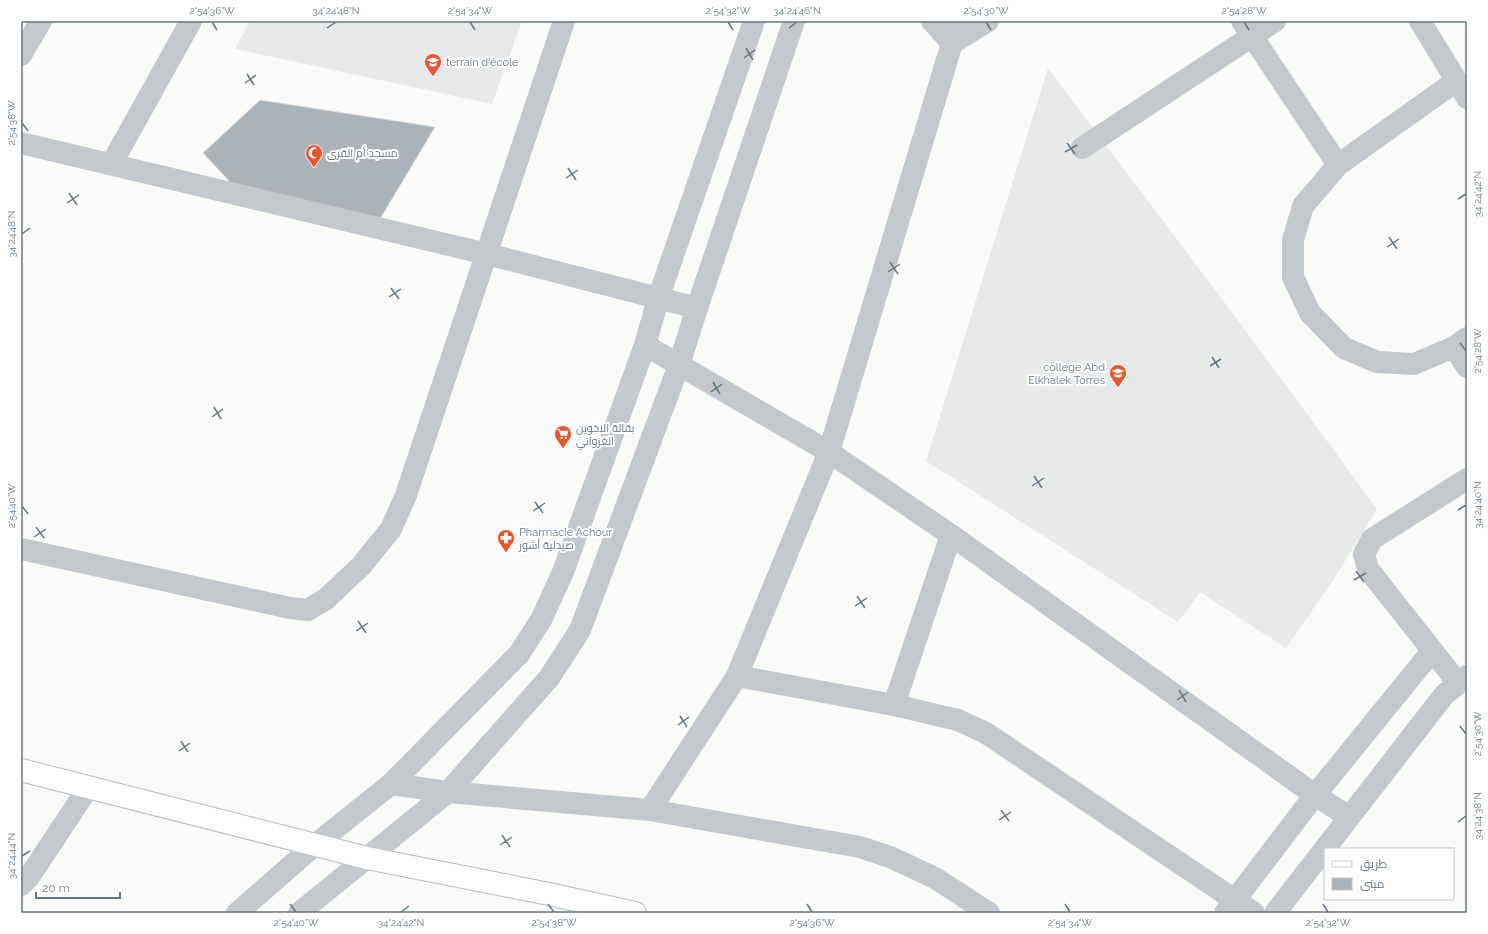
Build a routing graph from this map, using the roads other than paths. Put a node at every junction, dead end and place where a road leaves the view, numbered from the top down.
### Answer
1 (41, 21) edge
2 (191, 21) edge
3 (564, 21) edge
4 (754, 21) edge
5 (794, 21) edge
6 (932, 21) edge
7 (961, 21) edge
8 (988, 21) edge
9 (1275, 21) edge
10 (1420, 21) edge
11 (1247, 28) edge
12 (952, 43) junction
13 (21, 55) edge
14 (1462, 90) edge
15 (21, 142) edge
16 (1082, 148) dead end
17 (112, 163) junction
18 (1338, 165) junction
19 (487, 254) junction
20 (658, 299) junction
21 (697, 308) junction
22 (1460, 343) edge
23 (645, 345) junction
24 (679, 365) junction
25 (1467, 368) edge
26 (829, 452) junction
27 (1467, 479) edge
28 (952, 535) junction
29 (21, 548) edge
30 (1432, 651) junction
31 (737, 676) junction
32 (1462, 680) edge
33 (894, 705) junction
34 (21, 770) edge
35 (392, 784) junction
36 (88, 788) junction
37 (448, 792) junction
38 (1315, 795) junction
39 (650, 810) junction
40 (1349, 817) junction
41 (316, 844) junction
42 (1325, 848) edge
43 (1324, 849) edge
44 (368, 858) junction
45 (21, 885) edge
46 (1230, 907) edge
47 (237, 913) edge
48 (299, 913) edge
49 (635, 913) edge
50 (989, 913) edge
51 (1254, 913) edge
52 (1275, 913) edge

1 - 13 street
2 - 17 street
3 - 19 street
4 - 20 street
5 - 21 street
6 - 12 street
7 - 12 street
8 - 12 street
9 - 11 street
10 - 14 street
11 - 16 street
11 - 18 street
12 - 26 street
14 - 18 street
15 - 17 street
17 - 19 street
18 - 22 street
19 - 20 street
19 - 29 street
20 - 21 street
20 - 23 street
21 - 24 street
22 - 25 street
23 - 24 street
23 - 35 street
24 - 26 street
24 - 37 street
26 - 28 street
26 - 31 street
27 - 30 street
28 - 33 street
28 - 38 street
30 - 32 street
30 - 38 street
31 - 33 street
31 - 39 street
32 - 40 street
33 - 46 street
34 - 36 main road
35 - 37 street
35 - 41 street
36 - 41 main road
36 - 45 street
37 - 39 street
37 - 44 street
38 - 40 street
38 - 46 street
39 - 50 street
40 - 42 street
41 - 44 main road
41 - 47 street
43 - 52 street
44 - 48 street
44 - 49 main road
46 - 51 street

